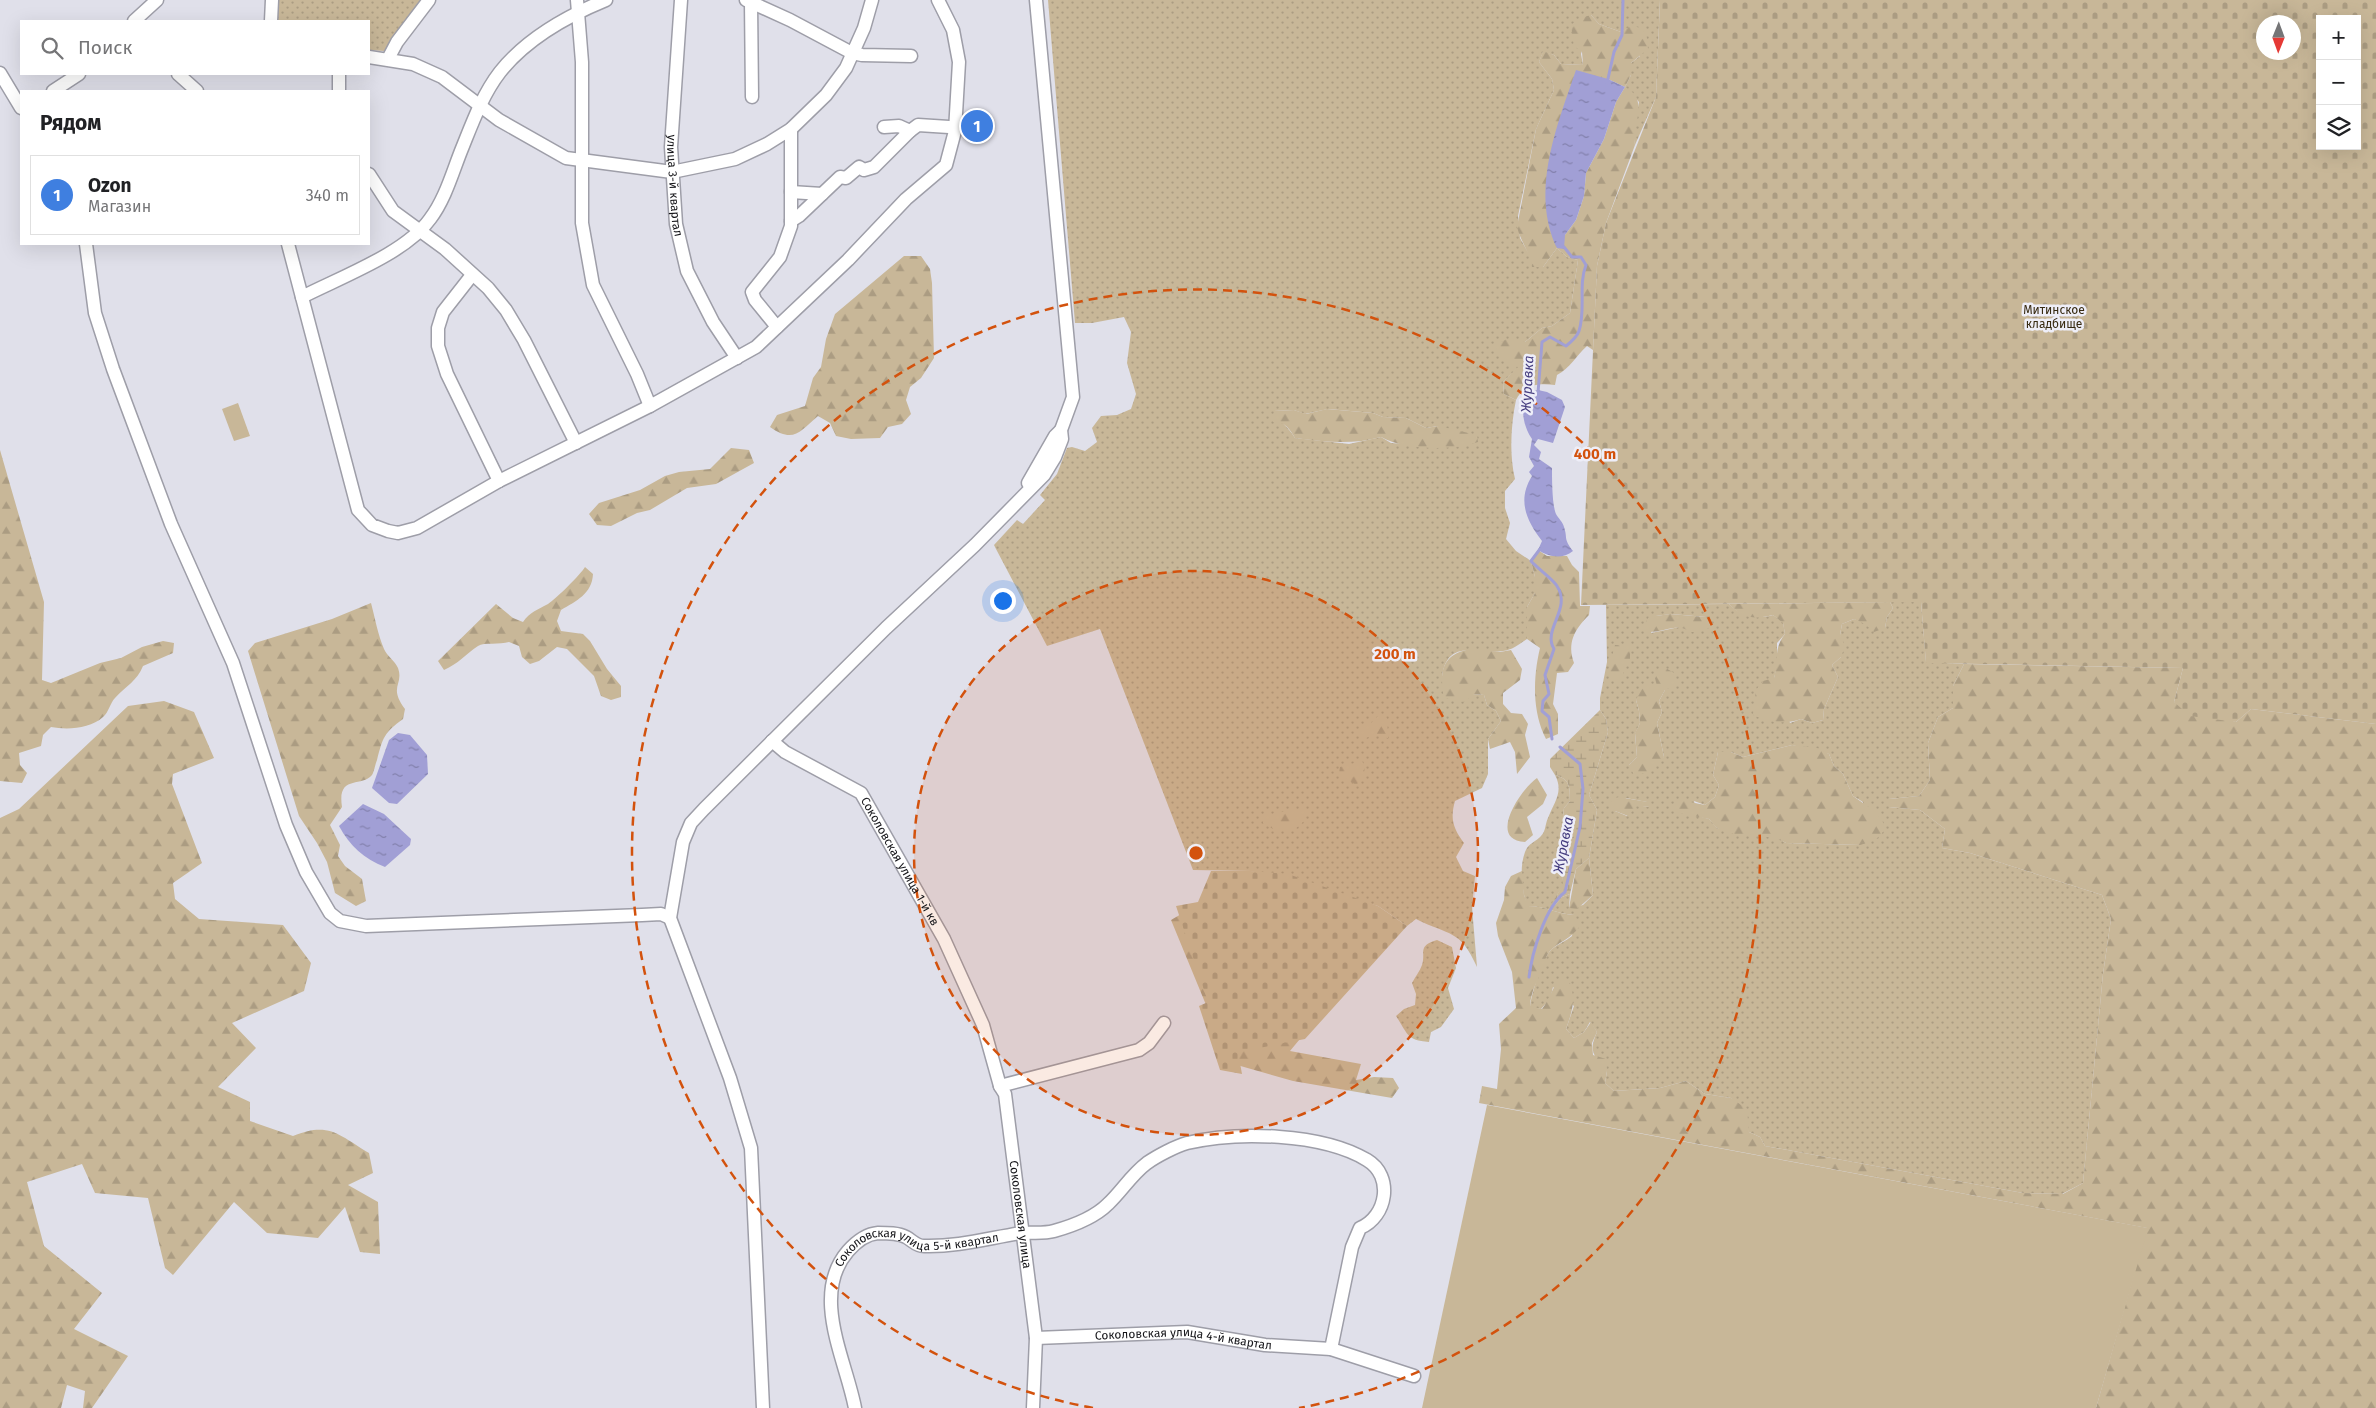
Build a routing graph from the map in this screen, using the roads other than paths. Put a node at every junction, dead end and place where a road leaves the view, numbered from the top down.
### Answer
1 (157, 0) edge
2 (272, 0) edge
3 (429, 0) edge
4 (606, 0) edge
5 (681, 0) edge
6 (872, 0) edge
7 (938, 0) edge
8 (1036, 0) edge
9 (748, 1) edge
10 (578, 6) edge
11 (135, 20) edge
12 (271, 20) edge
13 (852, 53) junction
14 (911, 56) dead end
15 (370, 57) edge
16 (388, 59) junction
17 (0, 73) edge
18 (77, 75) edge
19 (179, 75) edge
20 (339, 75) edge
21 (55, 90) edge
22 (196, 90) edge
23 (339, 90) edge
24 (752, 97) dead end
25 (20, 106) edge
26 (479, 107) junction
27 (884, 127) dead end
28 (949, 127) dead end
29 (791, 129) junction
30 (910, 131) junction
31 (582, 161) junction
32 (672, 172) junction
33 (370, 176) edge
34 (791, 192) junction
35 (822, 194) junction
36 (791, 221) junction
37 (420, 230) junction
38 (86, 245) edge
39 (288, 245) edge
40 (472, 275) junction
41 (302, 297) junction
42 (777, 327) junction
43 (737, 358) junction
44 (650, 406) junction
45 (576, 443) junction
46 (499, 481) junction
47 (772, 741) junction
48 (670, 918) junction
49 (1164, 1023) dead end
50 (984, 1025) joint
51 (1000, 1086) junction
52 (1024, 1233) junction
53 (1036, 1338) junction
54 (1331, 1349) junction
55 (1414, 1376) dead end
56 (763, 1408) edge
57 (855, 1408) edge
58 (1033, 1408) edge

1 - 11 street
2 - 12 street
3 - 16 street
4 - 10 street
5 - 32 street, улица 3-й квартал
6 - 13 street
7 - 42 street
8 - 47 street
9 - 13 street
9 - 24 street
10 - 26 street
10 - 31 street
13 - 14 street
13 - 29 street
15 - 16 street
16 - 26 street
17 - 25 street
18 - 21 street
19 - 22 street
20 - 23 street
26 - 31 street
26 - 37 street
27 - 30 street
28 - 30 street
29 - 32 street
29 - 34 street
30 - 35 street
31 - 32 street
31 - 44 street
32 - 43 street, улица 3-й квартал
33 - 37 street
34 - 35 street
34 - 36 street
35 - 36 street
36 - 42 street
37 - 40 street
37 - 41 street
38 - 48 street
39 - 41 street
40 - 45 street
40 - 46 street
41 - 46 street
42 - 43 street
43 - 44 street
44 - 45 street
45 - 46 street
47 - 48 street
47 - 50 street, Соколовская улица 1-й кв
48 - 56 street
49 - 51 street
50 - 51 street, Соколовская улица
51 - 52 street, Соколовская улица
52 - 53 street, Соколовская улица
52 - 54 street, Соколовская улица 5-й квартал
52 - 57 street, Соколовская улица 5-й квартал
53 - 54 street, Соколовская улица 4-й квартал
53 - 58 street, Соколовская улица
54 - 55 street, Соколовская улица 4-й квартал

